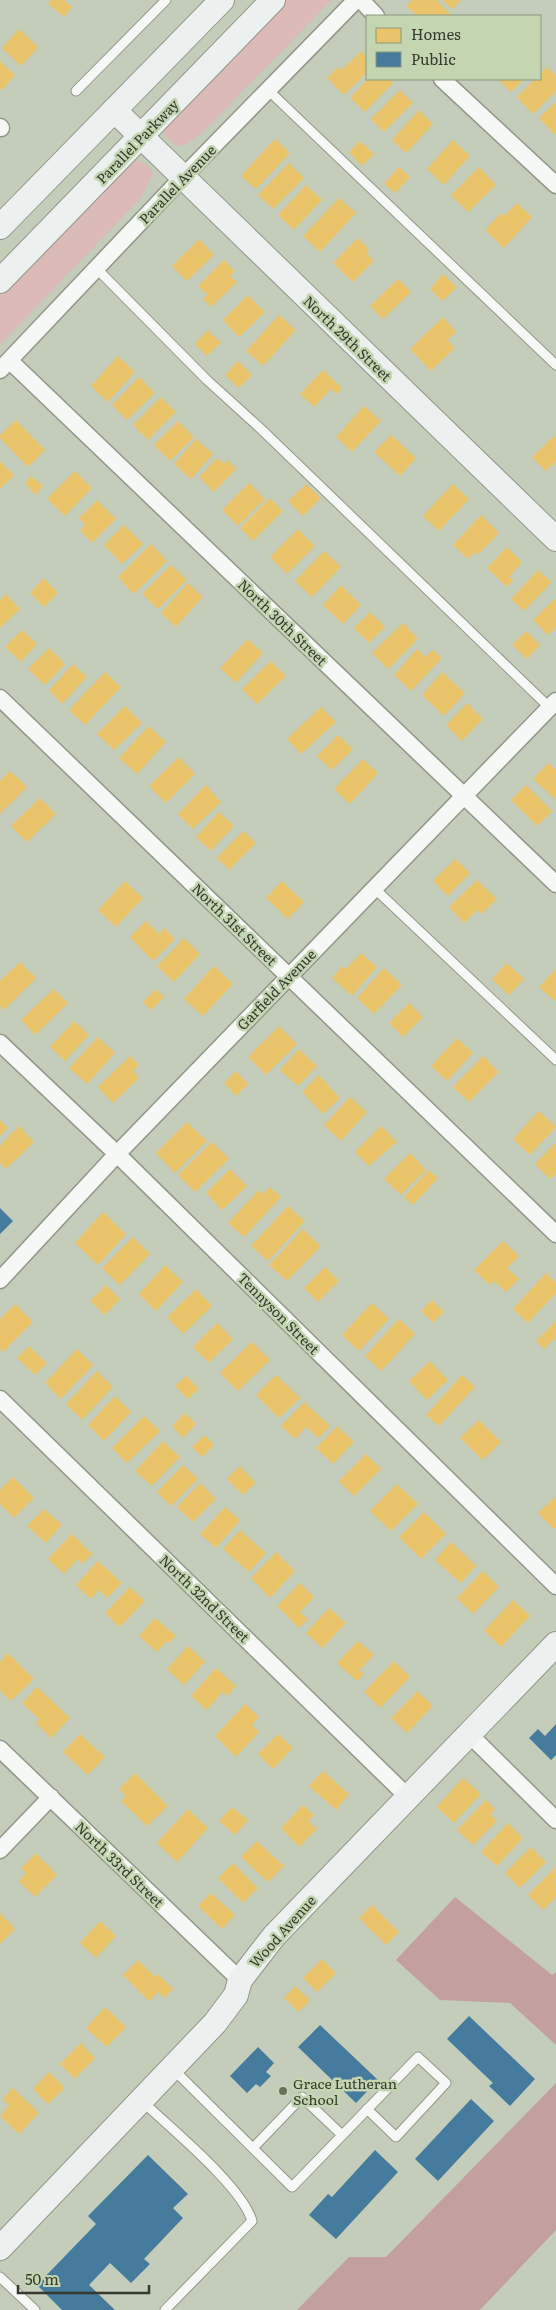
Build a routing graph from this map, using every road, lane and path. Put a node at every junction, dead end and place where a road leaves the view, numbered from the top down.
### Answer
1 (166, 0) edge
2 (222, 0) edge
3 (273, 0) edge
4 (356, 0) edge
5 (361, 0) edge
6 (375, 15) edge
7 (443, 80) edge
8 (267, 89) junction
9 (76, 91) dead end
10 (114, 110) junction
11 (141, 137) junction
12 (182, 178) junction
13 (556, 185) edge
14 (0, 227) edge
15 (97, 269) junction
16 (0, 280) edge
17 (556, 365) edge
18 (5, 366) edge
19 (556, 539) edge
20 (0, 698) edge
21 (553, 704) edge
22 (464, 796) junction
23 (556, 884) edge
24 (374, 888) junction
25 (289, 975) junction
26 (0, 1043) edge
27 (556, 1060) edge
28 (117, 1154) junction
29 (556, 1234) edge
30 (0, 1280) edge
31 (0, 1399) edge
32 (556, 1586) edge
33 (556, 1644) edge
34 (469, 1734) junction
35 (0, 1749) edge
36 (51, 1797) junction
37 (409, 1798) junction
38 (556, 1820) edge
39 (0, 1850) edge
40 (240, 1980) junction
41 (171, 2067) junction
42 (141, 2100) junction
43 (367, 2109) junction
44 (342, 2135) junction
45 (253, 2148) junction
46 (0, 2248) edge
47 (0, 2277) edge
48 (35, 2310) edge
49 (165, 2310) edge

1 - 9 lane
2 - 10 street
3 - 11 street, Parallel Parkway
4 - 8 street, Parallel Avenue
5 - 6 street
7 - 13 street
8 - 12 street, Parallel Avenue
8 - 17 lane
10 - 11 street, North 29th Street
10 - 14 street
11 - 12 street, North 29th Street
11 - 16 street, Parallel Parkway
12 - 15 street, Parallel Avenue
12 - 19 street, North 29th Street
15 - 18 street, Parallel Avenue
15 - 21 lane
18 - 22 street, North 30th Street
20 - 25 street, North 31st Street
21 - 22 street, Garfield Avenue
22 - 23 street, North 30th Street
22 - 24 street, Garfield Avenue
24 - 25 street, Garfield Avenue
24 - 27 lane
25 - 28 street, Garfield Avenue
25 - 29 street, North 31st Street
26 - 28 street, Tennyson Street
28 - 30 street, Garfield Avenue
28 - 32 street, Tennyson Street
31 - 37 street, North 32nd Street
33 - 34 street, Wood Avenue
34 - 37 street, Wood Avenue
34 - 38 street
35 - 36 street, North 33rd Street
36 - 39 street
36 - 40 street, North 33rd Street
37 - 40 street, Wood Avenue
40 - 41 street, Wood Avenue
41 - 42 street, Wood Avenue
41 - 45 lane
42 - 46 street, Wood Avenue
42 - 49 lane
43 - 43 lane
43 - 44 lane
44 - 45 lane
44 - 45 lane
47 - 48 lane

